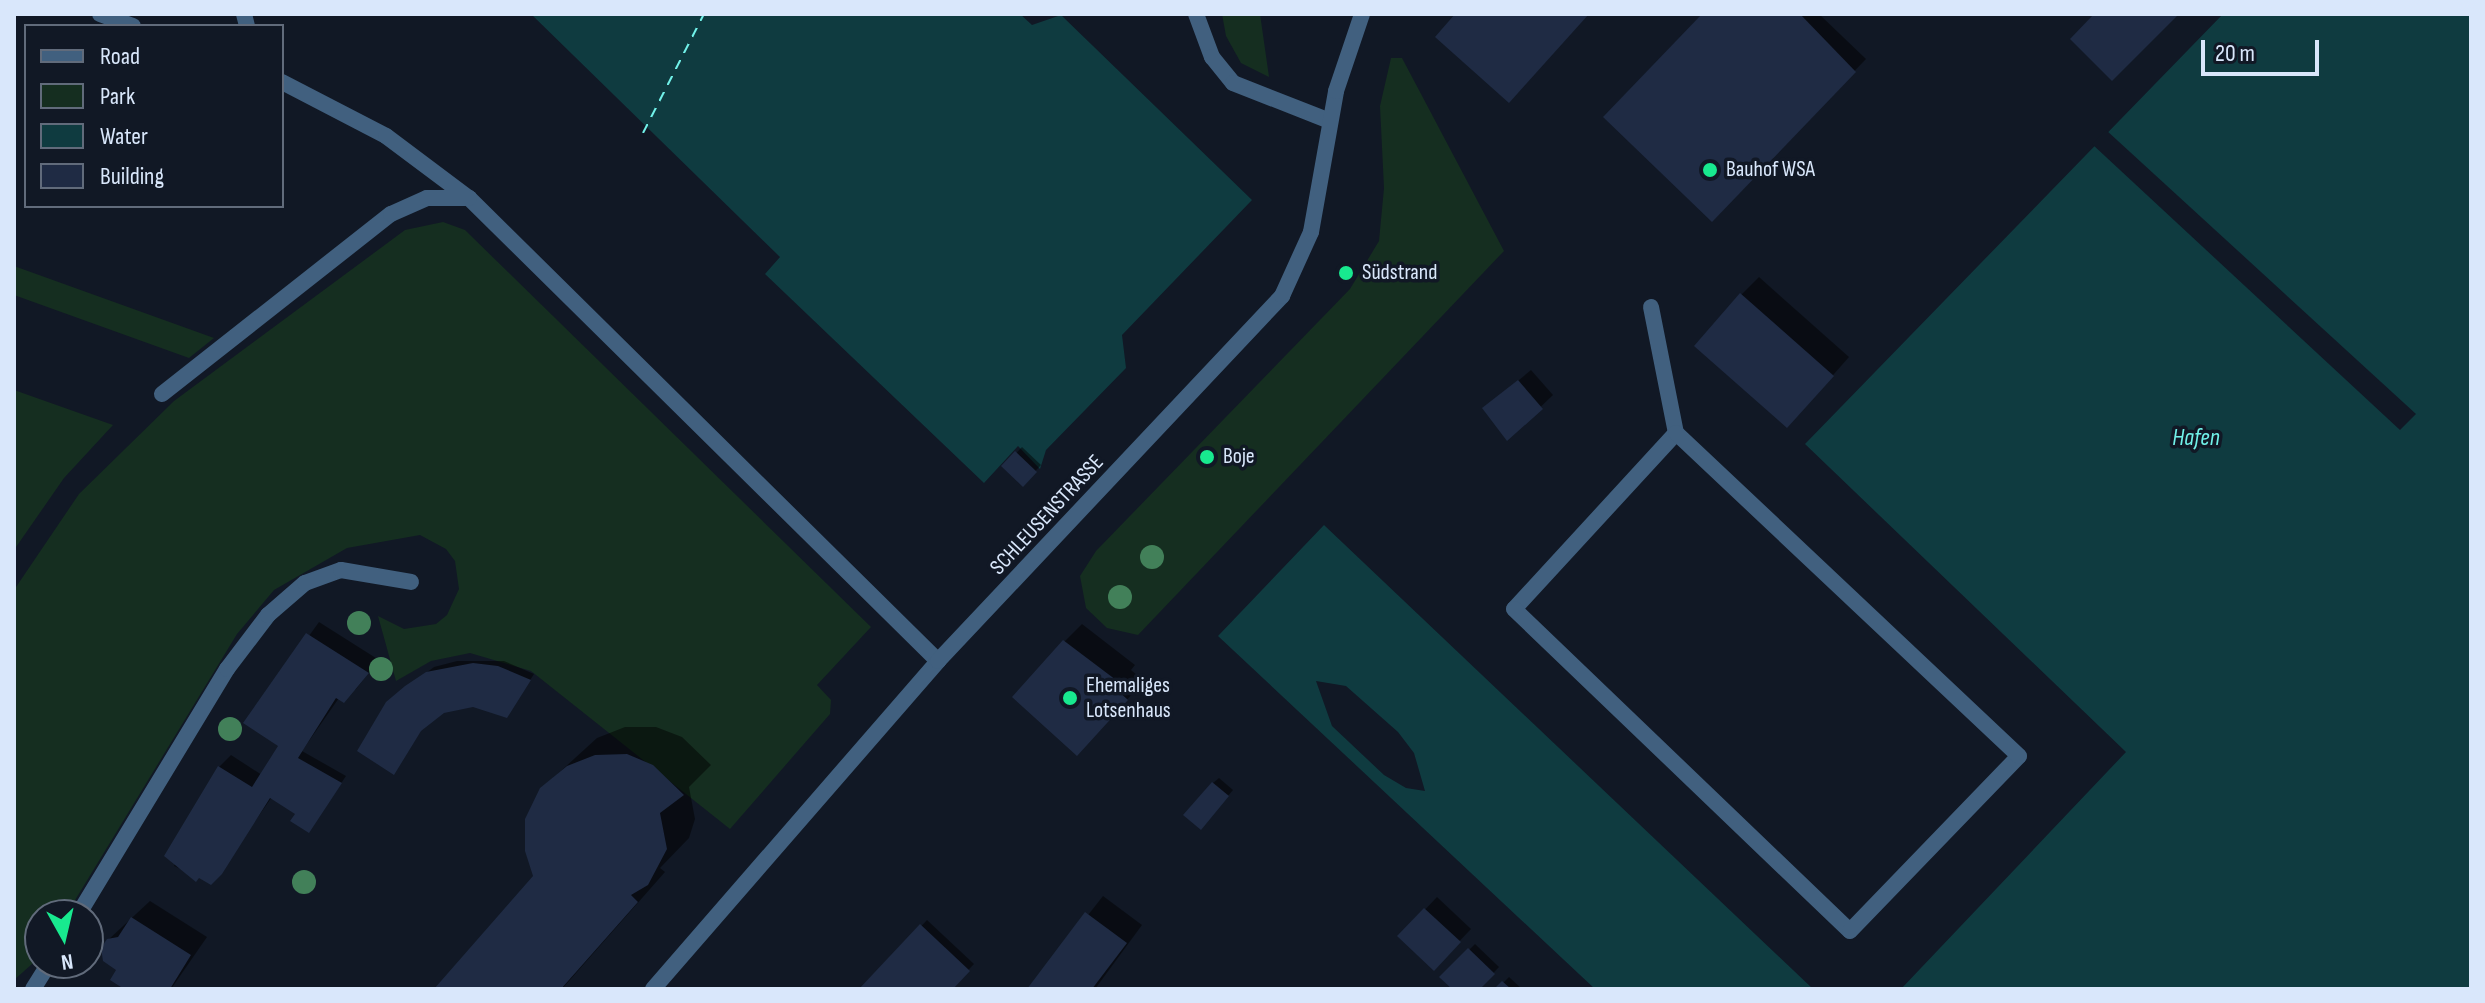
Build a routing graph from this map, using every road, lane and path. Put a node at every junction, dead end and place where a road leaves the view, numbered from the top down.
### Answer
1 (100, 14) edge
2 (1196, 14) edge
3 (1362, 14) edge
4 (128, 24) edge
5 (284, 83) edge
6 (1330, 121) junction
7 (469, 198) junction
8 (1651, 307) dead end
9 (162, 394) dead end
10 (1676, 433) junction
11 (411, 582) dead end
12 (938, 661) junction
13 (88, 899) edge
14 (653, 989) edge

1 - 4 street
2 - 6 street
3 - 6 street, SCHLEUSENSTRASSE
5 - 7 street
6 - 12 street, SCHLEUSENSTRASSE
7 - 9 street
7 - 12 street
8 - 10 street
10 - 10 street
11 - 13 street
12 - 14 street, SCHLEUSENSTRASSE

